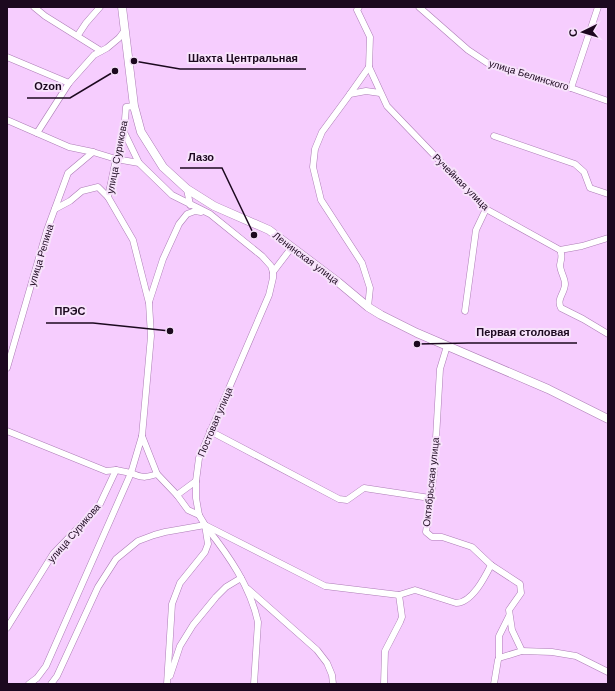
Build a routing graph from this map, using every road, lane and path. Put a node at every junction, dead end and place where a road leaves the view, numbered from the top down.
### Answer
1 (34, 7) edge
2 (100, 7) edge
3 (122, 7) edge
4 (359, 7) edge
5 (419, 7) edge
6 (598, 7) edge
7 (125, 30) junction
8 (78, 36) junction
9 (101, 51) junction
10 (7, 57) edge
11 (369, 67) junction
12 (69, 83) junction
13 (571, 88) junction
14 (380, 93) junction
15 (350, 94) junction
16 (608, 101) edge
17 (134, 106) junction
18 (7, 120) edge
19 (124, 132) junction
20 (37, 133) junction
21 (494, 136) dead end
22 (93, 152) junction
23 (116, 159) junction
24 (139, 163) junction
25 (187, 189) junction
26 (608, 194) edge
27 (108, 197) junction
28 (190, 205) junction
29 (55, 209) junction
30 (212, 210) junction
31 (486, 210) junction
32 (608, 238) edge
33 (292, 247) junction
34 (560, 250) junction
35 (273, 272) junction
36 (149, 302) junction
37 (368, 307) junction
38 (465, 311) dead end
39 (608, 334) edge
40 (447, 346) junction
41 (10, 348) edge
42 (7, 368) edge
43 (608, 419) edge
44 (7, 431) edge
45 (210, 431) junction
46 (142, 436) junction
47 (116, 470) junction
48 (131, 473) junction
49 (157, 474) junction
50 (196, 481) junction
51 (177, 495) junction
52 (430, 498) junction
53 (199, 515) junction
54 (204, 525) junction
55 (491, 565) junction
56 (241, 578) junction
57 (247, 588) junction
58 (399, 595) junction
59 (509, 616) junction
60 (7, 628) edge
61 (522, 651) junction
62 (499, 658) junction
63 (608, 672) edge
64 (168, 677) junction
65 (29, 684) edge
66 (51, 684) edge
67 (167, 684) edge
68 (254, 684) edge
69 (333, 684) edge
70 (384, 684) edge
71 (494, 684) edge

1 - 8 street
2 - 8 street
3 - 7 main road
4 - 11 street, Ручейная улица
5 - 13 street, улица Белинского
6 - 13 street
7 - 9 street
7 - 17 main road
8 - 9 street
9 - 12 street
10 - 12 street
11 - 14 street, Ручейная улица
11 - 15 street
12 - 20 street
13 - 16 street, улица Белинского
14 - 15 street
14 - 31 street, Ручейная улица
15 - 37 street
17 - 19 street, улица Сурикова
17 - 25 main road
18 - 20 street
19 - 23 street, улица Сурикова
19 - 24 street
20 - 22 street
21 - 26 street
22 - 23 street
22 - 29 street, улица Репина
23 - 24 street
23 - 27 street, улица Сурикова
24 - 28 street, Ленинская улица
25 - 28 street
25 - 30 main road
27 - 29 street
27 - 36 street, улица Сурикова
28 - 30 street, Ленинская улица
29 - 41 street, улица Репина
30 - 33 main road, Ленинская улица
30 - 35 street
30 - 36 street, улица Сурикова
31 - 34 street, Ручейная улица
31 - 38 street
32 - 34 street
33 - 35 street
33 - 37 main road, Ленинская улица
34 - 39 street
35 - 45 street, Постовая улица
36 - 46 street, улица Сурикова
37 - 40 main road, Ленинская улица
40 - 43 main road, Ленинская улица
40 - 52 street, Октябрьская улица
41 - 42 street, улица Репина
44 - 47 street
45 - 50 street, Постовая улица
45 - 52 street
46 - 48 street, улица Сурикова
46 - 49 street
47 - 48 street
47 - 60 street, улица Сурикова
48 - 49 street
48 - 65 street, улица Сурикова
49 - 51 street
50 - 51 street
50 - 53 street, Постовая улица
51 - 53 street
52 - 55 street, Октябрьская улица
53 - 54 street, Постовая улица
54 - 56 street
54 - 58 street
54 - 64 street, Постовая улица
54 - 66 street
55 - 58 street
55 - 59 street, Октябрьская улица
56 - 57 street
56 - 64 street, Постовая улица
57 - 68 street
57 - 69 street
58 - 70 street
59 - 61 street
59 - 62 street
61 - 62 street
61 - 63 street
62 - 71 street
64 - 67 street, Постовая улица

